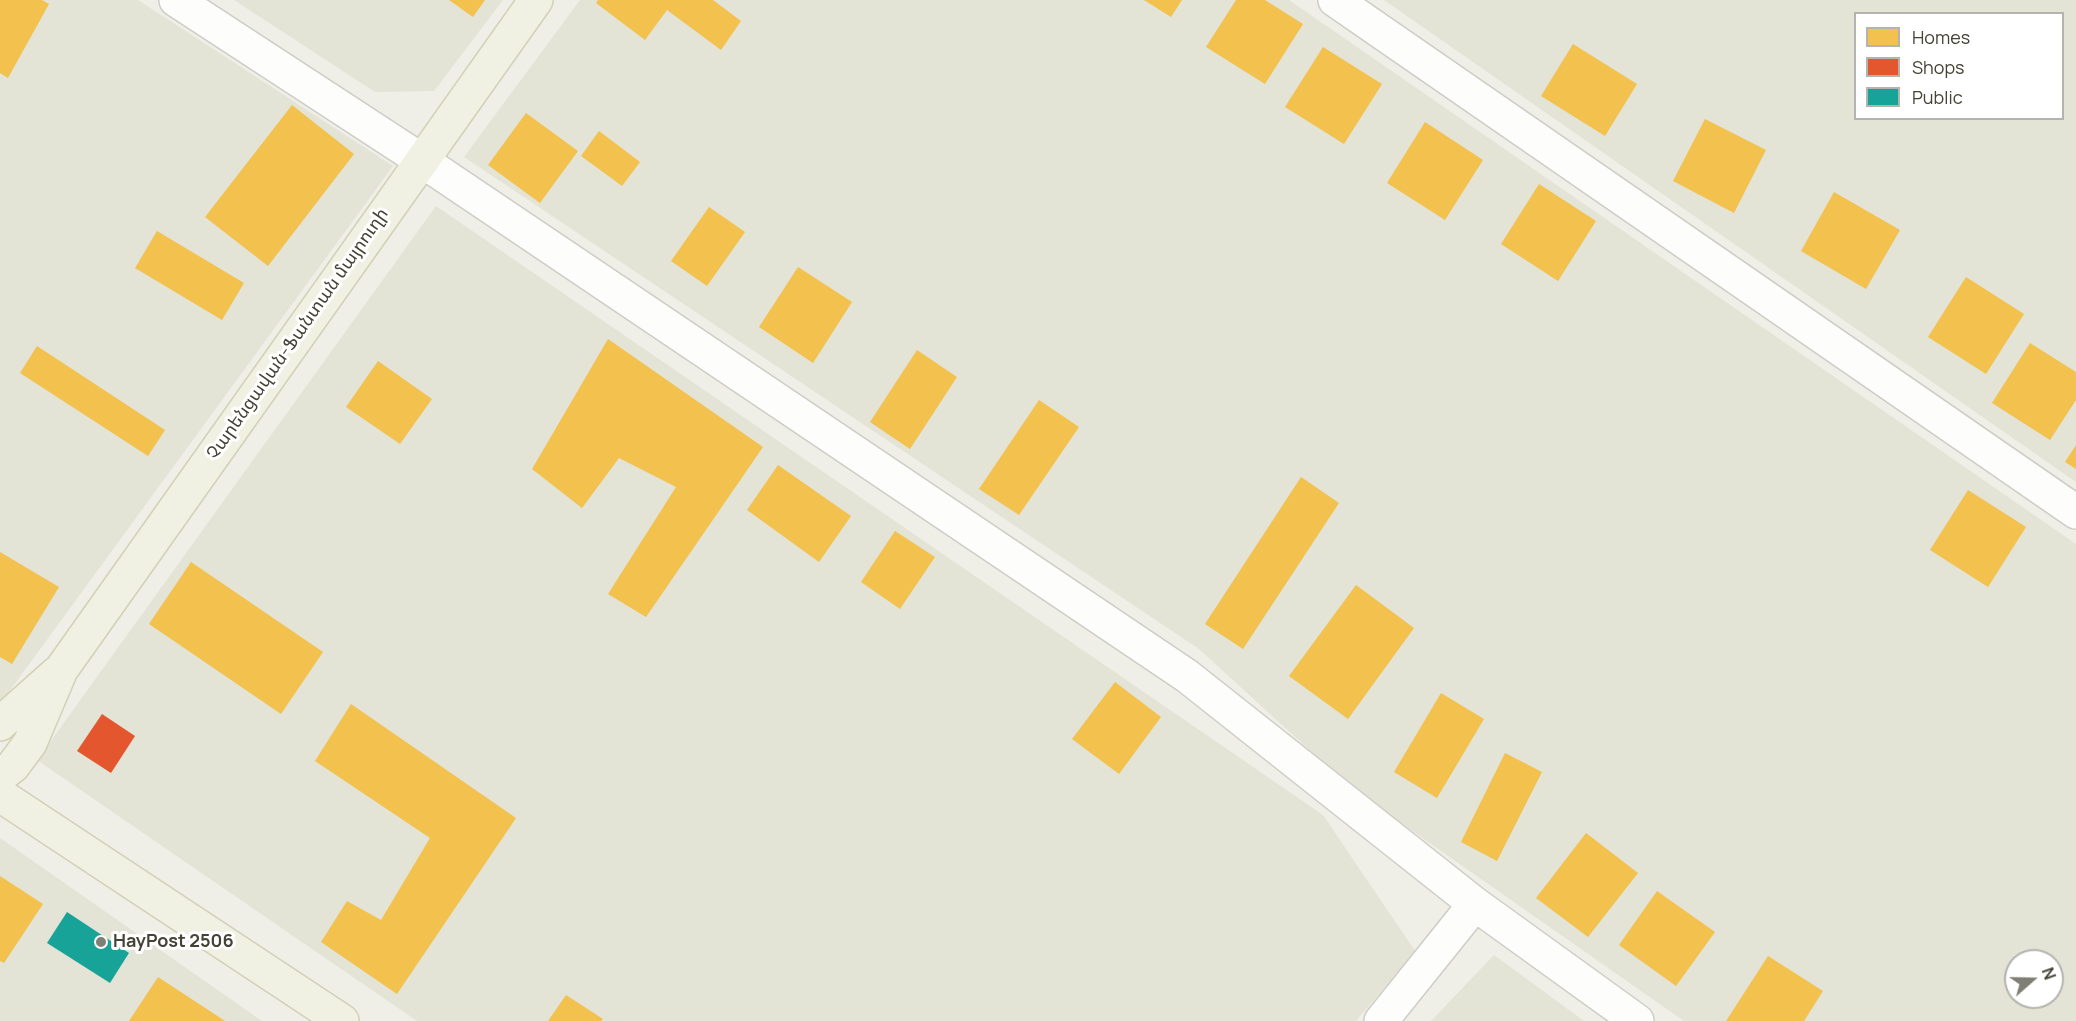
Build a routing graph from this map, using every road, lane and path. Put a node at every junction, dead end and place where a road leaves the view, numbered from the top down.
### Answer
1 (176, 0) edge
2 (537, 0) edge
3 (1335, 0) edge
4 (421, 160) junction
5 (2076, 512) edge
6 (61, 670) junction
7 (0, 724) edge
8 (0, 776) edge
9 (0, 795) edge
10 (1475, 904) junction
11 (342, 1021) edge
12 (1381, 1021) edge
13 (1637, 1021) edge

1 - 4 street
2 - 4 main road, Չարենցավան-Ֆանտան մայրուղի
3 - 5 street
4 - 6 main road, Չարենցավան-Ֆանտան մայրուղի
4 - 10 street
6 - 7 main road, Չարենցավան-Ֆանտան մայրուղի
6 - 8 main road, Չարենցավան-Ֆանտան մայրուղի
9 - 11 main road
10 - 12 street
10 - 13 street

